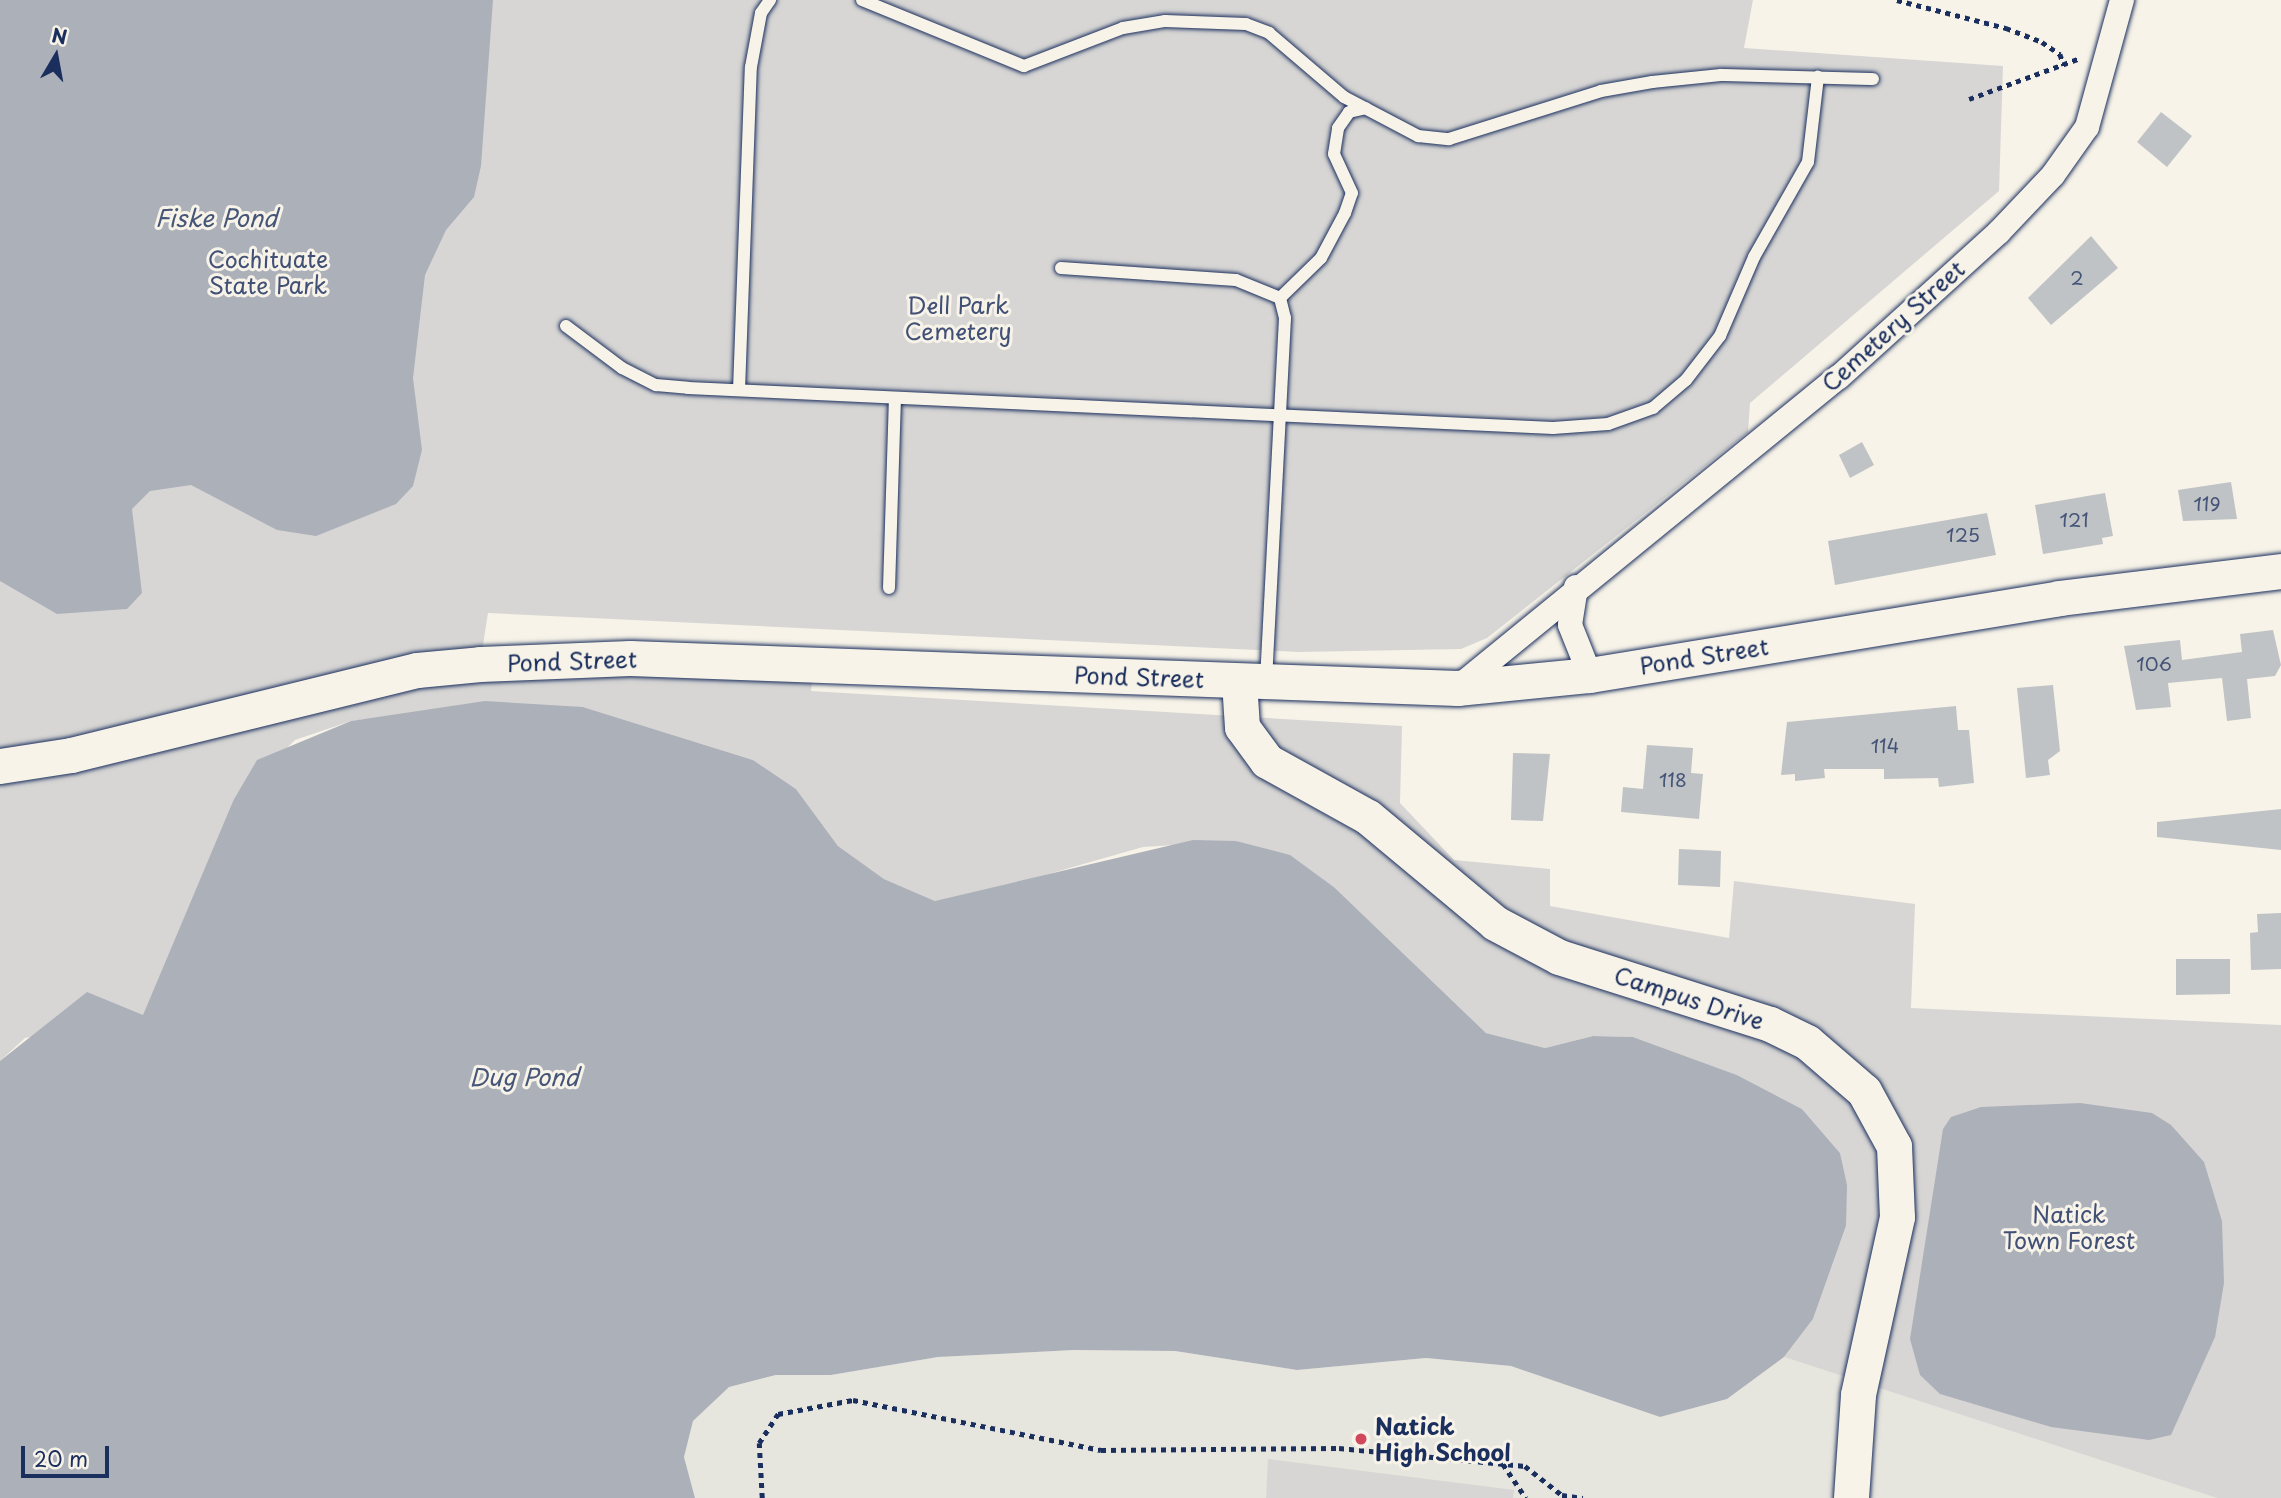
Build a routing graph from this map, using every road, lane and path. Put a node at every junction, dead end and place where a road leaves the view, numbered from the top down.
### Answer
1 (770, 0) edge
2 (862, 0) edge
3 (1897, 0) edge
4 (2122, 0) edge
5 (2112, 47) junction
6 (2064, 65) junction
7 (1818, 77) junction
8 (1873, 79) dead end
9 (1969, 99) dead end
10 (1366, 107) junction
11 (1060, 268) dead end
12 (1280, 298) junction
13 (566, 326) dead end
14 (739, 390) junction
15 (895, 398) junction
16 (1280, 414) junction
17 (2281, 571) edge
18 (889, 587) dead end
19 (1576, 587) junction
20 (1590, 675) junction
21 (1252, 681) junction
22 (1457, 688) junction
23 (0, 765) edge
24 (1503, 1464) junction
25 (1559, 1497) edge
26 (762, 1498) edge
27 (1525, 1498) edge
28 (1583, 1498) edge
29 (1851, 1498) edge

1 - 14 lane
2 - 10 lane
3 - 6 path
4 - 5 street, Cemetery Street
5 - 6 path
5 - 19 street, Cemetery Street
6 - 9 path
7 - 8 lane
7 - 10 lane
7 - 16 lane
10 - 12 lane
11 - 12 lane
12 - 16 lane
13 - 14 lane
14 - 15 lane
15 - 16 lane
15 - 18 lane
16 - 21 lane
17 - 20 street, Pond Street
19 - 20 street
19 - 22 street, Cemetery Street
20 - 22 street, Pond Street
21 - 22 street, Pond Street
21 - 23 street, Pond Street
21 - 29 street, Campus Drive
24 - 25 path
24 - 26 path
24 - 27 path
25 - 28 path

